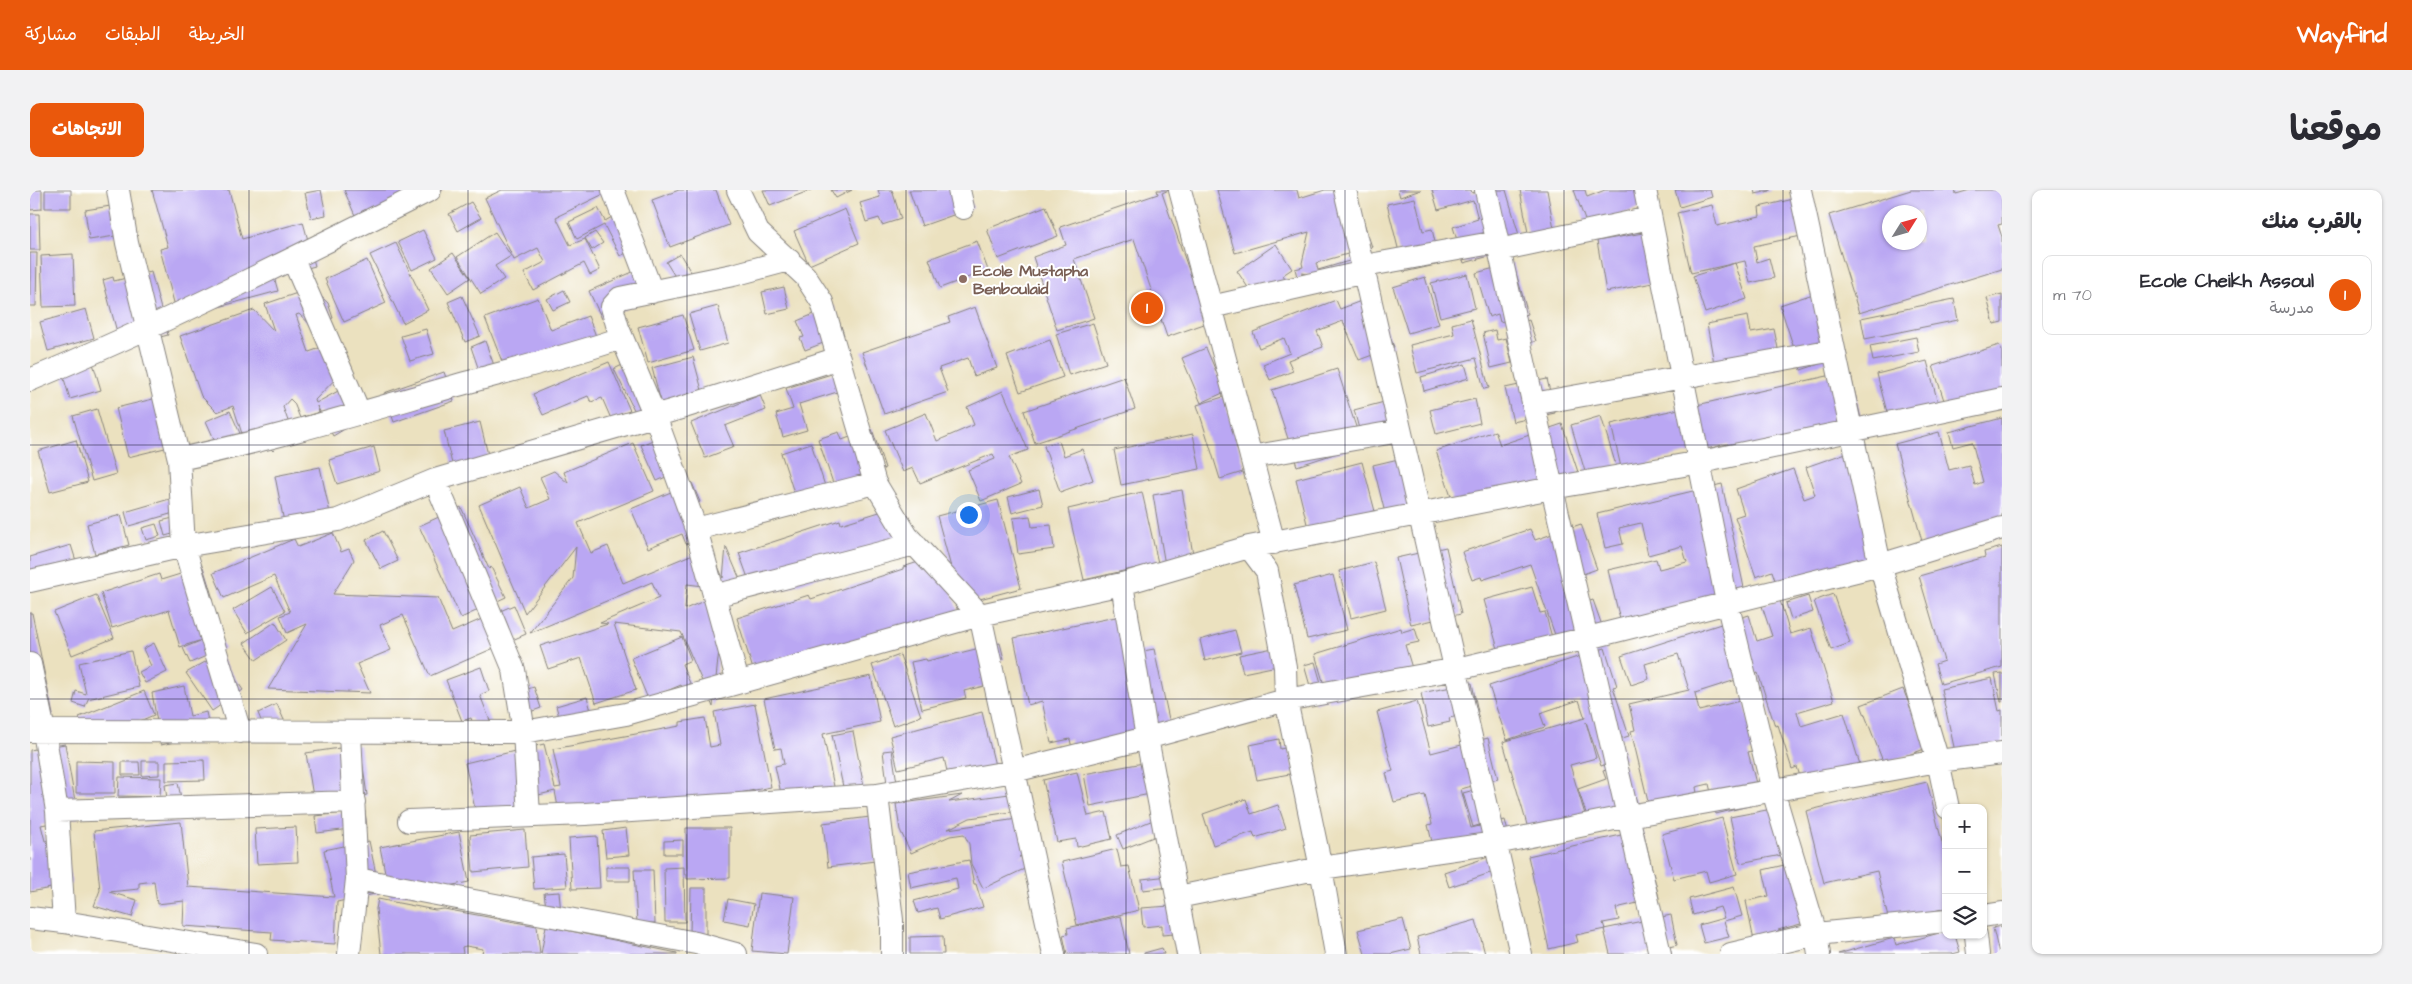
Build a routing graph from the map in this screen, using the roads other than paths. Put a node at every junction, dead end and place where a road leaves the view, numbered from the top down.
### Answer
1 (118, 190) edge
2 (430, 190) edge
3 (613, 190) edge
4 (738, 190) edge
5 (1180, 190) edge
6 (1345, 190) edge
7 (1486, 190) edge
8 (1645, 190) edge
9 (1801, 190) edge
10 (1650, 218) junction
11 (1498, 246) junction
12 (293, 259) junction
13 (789, 260) junction
14 (1364, 269) junction
15 (652, 292) junction
16 (1211, 307) junction
17 (148, 327) junction
18 (622, 338) junction
19 (1834, 350) junction
20 (839, 358) junction
21 (1681, 378) junction
22 (30, 380) edge
23 (2002, 399) edge
24 (1533, 404) junction
25 (360, 414) junction
26 (655, 416) junction
27 (1400, 430) junction
28 (1852, 432) junction
29 (1251, 457) junction
30 (178, 459) junction
31 (1701, 462) junction
32 (435, 480) junction
33 (875, 483) junction
34 (1552, 488) junction
35 (1419, 514) junction
36 (2002, 528) edge
37 (696, 529) junction
38 (1274, 543) junction
39 (914, 544) junction
40 (184, 546) junction
41 (1249, 547) junction
42 (1880, 566) junction
43 (30, 581) edge
44 (1122, 584) junction
45 (714, 596) junction
46 (1727, 602) junction
47 (980, 615) junction
48 (1588, 638) junction
49 (30, 664) edge
50 (1457, 669) junction
51 (738, 682) junction
52 (1286, 700) junction
53 (37, 731) edge
54 (240, 732) junction
55 (524, 732) junction
56 (350, 733) junction
57 (1147, 738) junction
58 (2002, 753) edge
59 (1938, 761) junction
60 (1014, 771) junction
61 (1773, 791) junction
62 (877, 795) junction
63 (354, 802) junction
64 (1947, 804) edge
65 (57, 811) junction
66 (529, 815) junction
67 (1629, 816) junction
68 (409, 821) dead end
69 (1496, 844) junction
70 (1321, 868) junction
71 (357, 879) junction
72 (1178, 896) junction
73 (2002, 913) edge
74 (1987, 915) edge
75 (30, 918) edge
76 (64, 922) junction
77 (1942, 922) edge
78 (1976, 939) edge
79 (1818, 944) edge
80 (256, 954) edge
81 (349, 954) edge
82 (736, 954) edge
83 (892, 954) edge
84 (1054, 954) edge
85 (1188, 954) edge
86 (1336, 954) edge
87 (1520, 954) edge
88 (1660, 954) edge
89 (1731, 954) edge
90 (1978, 954) edge

1 - 17 street
2 - 12 street
3 - 15 street
4 - 13 street
5 - 16 street
6 - 14 street
7 - 11 street
8 - 10 street
9 - 19 street
10 - 11 street
10 - 21 street
11 - 14 street
11 - 24 street
12 - 17 street
12 - 25 street
13 - 15 street
13 - 20 street
14 - 16 street
14 - 27 street
15 - 18 street
16 - 29 street
17 - 22 street
17 - 30 street
18 - 25 street
18 - 26 street
19 - 21 street
19 - 28 street
20 - 26 street
20 - 33 street
21 - 24 street
21 - 31 street
23 - 28 street
24 - 34 street
25 - 30 street
26 - 32 street
26 - 37 street
27 - 29 street
27 - 35 street
28 - 31 street
28 - 42 street
29 - 38 street
30 - 40 street
31 - 34 street
31 - 46 street
32 - 40 street
32 - 55 street
33 - 37 street
33 - 39 street
34 - 35 street
34 - 48 street
35 - 38 street
35 - 50 street
36 - 42 street
37 - 45 street
38 - 41 street
39 - 45 street
39 - 47 street
40 - 43 street
40 - 54 street
41 - 44 street
41 - 52 street
42 - 46 street
42 - 59 street
44 - 47 street
44 - 57 street
45 - 51 street
46 - 48 street
46 - 61 street
47 - 51 street
47 - 60 street
48 - 50 street
48 - 67 street
49 - 53 street
50 - 52 street
50 - 69 street
51 - 55 street
52 - 57 street
52 - 70 street
53 - 54 street
53 - 65 street
54 - 56 street
55 - 56 street
55 - 66 street
56 - 63 street
57 - 60 street
57 - 72 street
58 - 59 street
59 - 61 street
59 - 64 street
60 - 62 street
60 - 84 street
61 - 67 street
61 - 79 street
62 - 66 street
62 - 83 street
63 - 65 street
63 - 71 street
65 - 76 street
66 - 68 street
67 - 69 street
67 - 88 street
69 - 70 street
69 - 87 street
70 - 72 street
70 - 86 street
71 - 81 street
71 - 82 street
72 - 85 street
73 - 74 street
75 - 76 street
76 - 80 street
77 - 79 street
78 - 90 street
79 - 89 street

